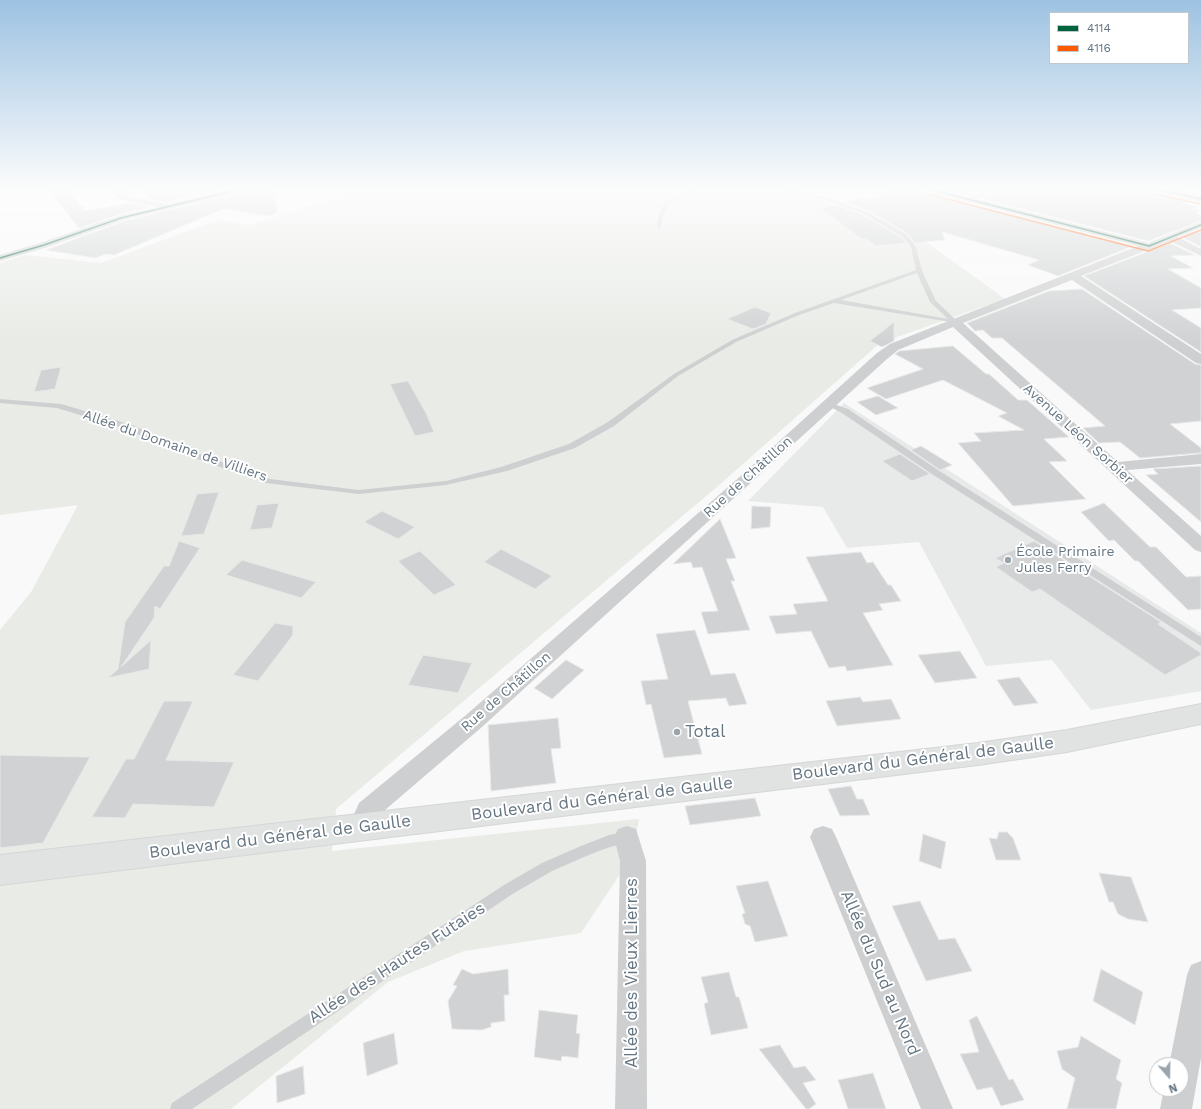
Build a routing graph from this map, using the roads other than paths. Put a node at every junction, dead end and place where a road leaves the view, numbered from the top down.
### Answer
1 (56, 241) edge
2 (908, 241) edge
3 (1129, 241) edge
4 (1161, 241) edge
5 (1177, 241) edge
6 (1149, 246) junction
7 (1201, 253) edge
8 (0, 258) edge
9 (919, 271) junction
10 (1073, 276) junction
11 (833, 301) junction
12 (955, 322) junction
13 (1201, 360) edge
14 (0, 401) edge
15 (828, 404) junction
16 (1201, 459) edge
17 (1113, 467) junction
18 (1201, 546) edge
19 (1201, 642) edge
20 (1201, 714) edge
21 (360, 828) junction
22 (627, 837) joint
23 (823, 837) dead end
24 (0, 870) edge
25 (1201, 975) edge
26 (1186, 1057) edge
27 (1178, 1097) edge
28 (178, 1109) edge
29 (631, 1109) edge
30 (937, 1109) edge
31 (1176, 1109) edge

1 - 8 street
2 - 9 lane
3 - 6 street
4 - 6 street, Rue de Châtillon
5 - 7 street
6 - 10 street, Rue de Châtillon
9 - 11 lane, Allée du Domaine de Villiers
9 - 12 lane
10 - 12 street, Rue de Châtillon
10 - 13 street
11 - 12 lane, Allée du Domaine de Villiers
11 - 14 lane, Allée du Domaine de Villiers
12 - 15 street, Rue de Châtillon
12 - 17 street, Avenue Léon Sorbier
15 - 19 lane
15 - 21 street, Rue de Châtillon
16 - 17 street
17 - 18 street, Avenue Léon Sorbier
20 - 21 main road, Boulevard du Général de Gaulle
21 - 24 main road, Boulevard du Général de Gaulle
22 - 28 lane, Allée des Hautes Futaies
22 - 29 street, Allée des Vieux Lierres
23 - 30 street, Allée du Sud au Nord
25 - 26 street
27 - 31 street

